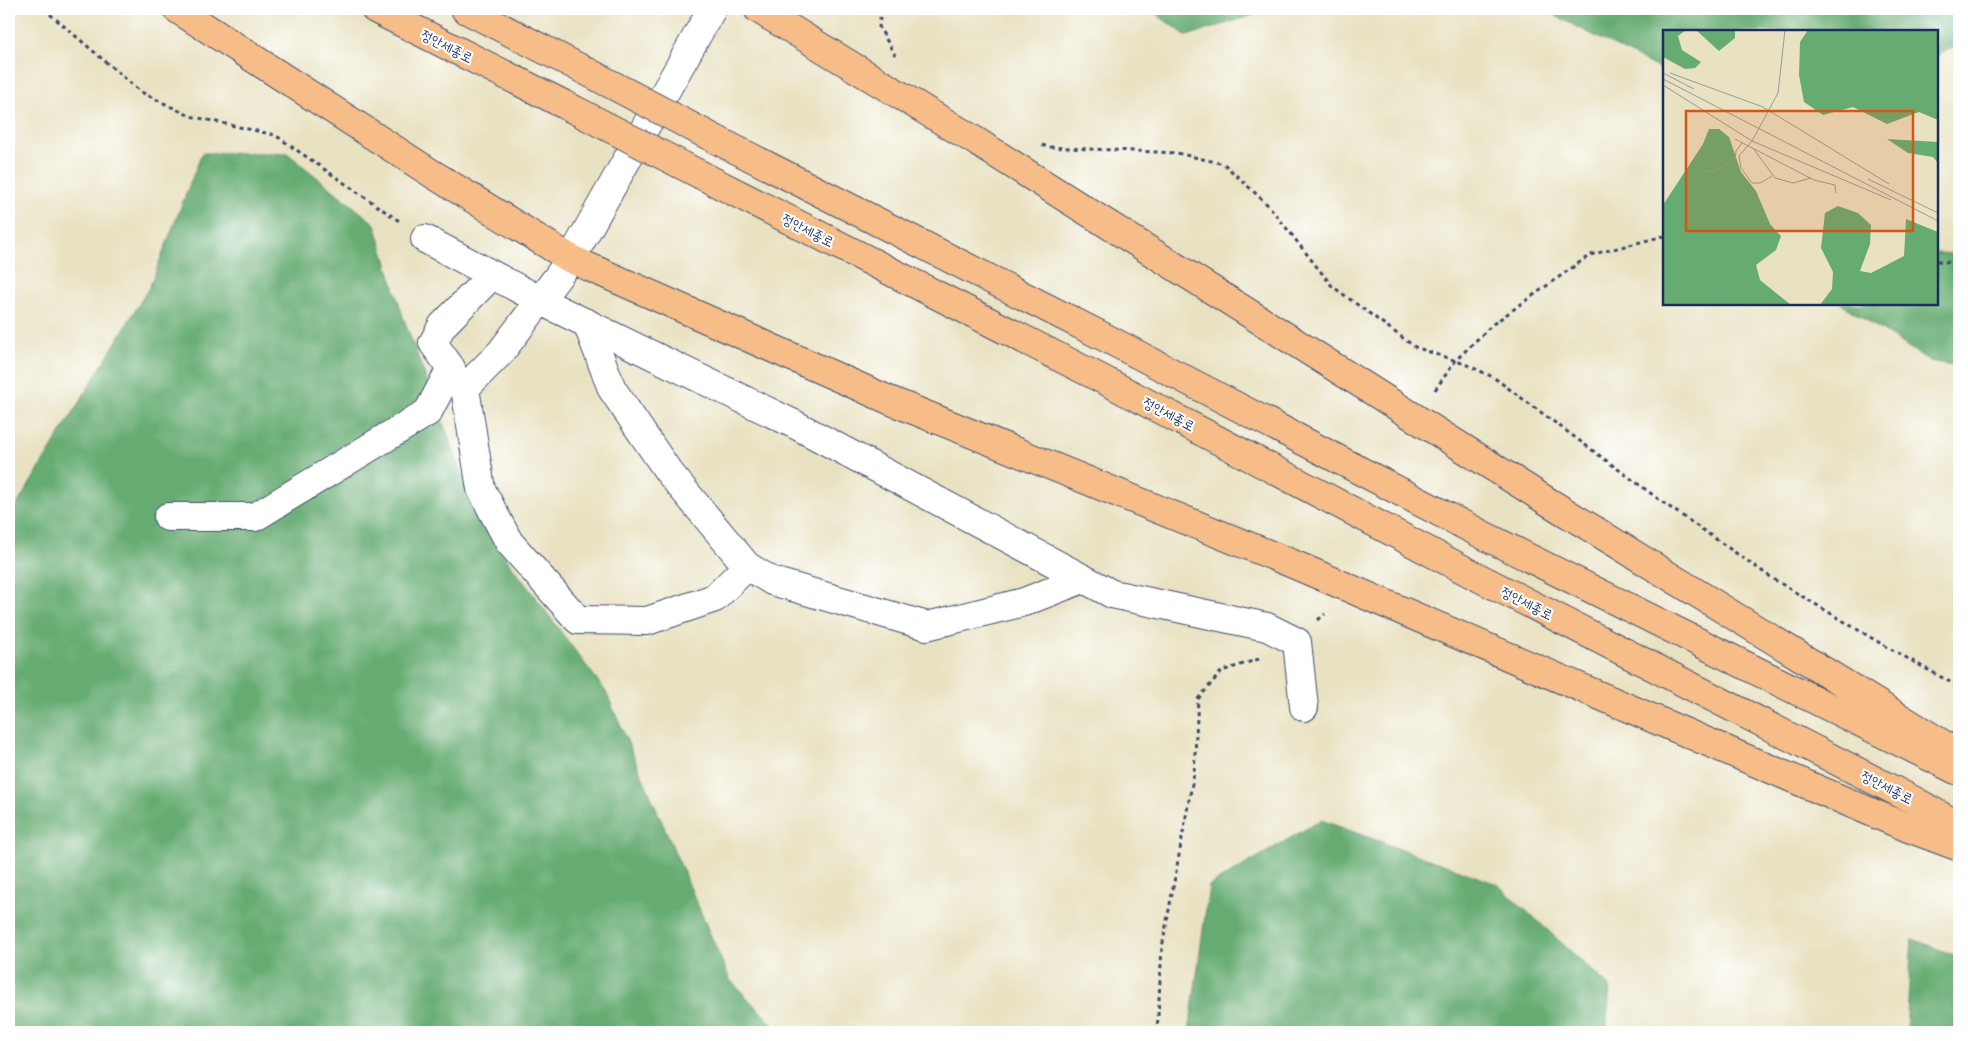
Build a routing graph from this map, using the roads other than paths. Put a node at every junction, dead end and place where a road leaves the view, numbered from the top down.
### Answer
1 (177, 9) edge
2 (375, 9) edge
3 (464, 9) edge
4 (712, 9) edge
5 (758, 9) edge
6 (425, 239) road end
7 (572, 259) junction
8 (492, 275) junction
9 (541, 301) junction
10 (587, 323) junction
11 (458, 378) junction
12 (168, 517) dead end
13 (747, 566) junction
14 (1082, 579) junction
15 (1304, 707) dead end
16 (1959, 754) edge
17 (1959, 772) edge
18 (1959, 826) edge
19 (1959, 847) edge

1 - 7 highway
2 - 18 highway, 정안세종로, bridge
3 - 17 highway, bridge
4 - 7 street
5 - 16 highway
6 - 8 street
7 - 9 street
7 - 19 highway
8 - 9 street
8 - 11 street
9 - 10 street
9 - 11 street
10 - 13 street
10 - 14 street
11 - 12 street
11 - 13 street
13 - 14 street
14 - 15 street

